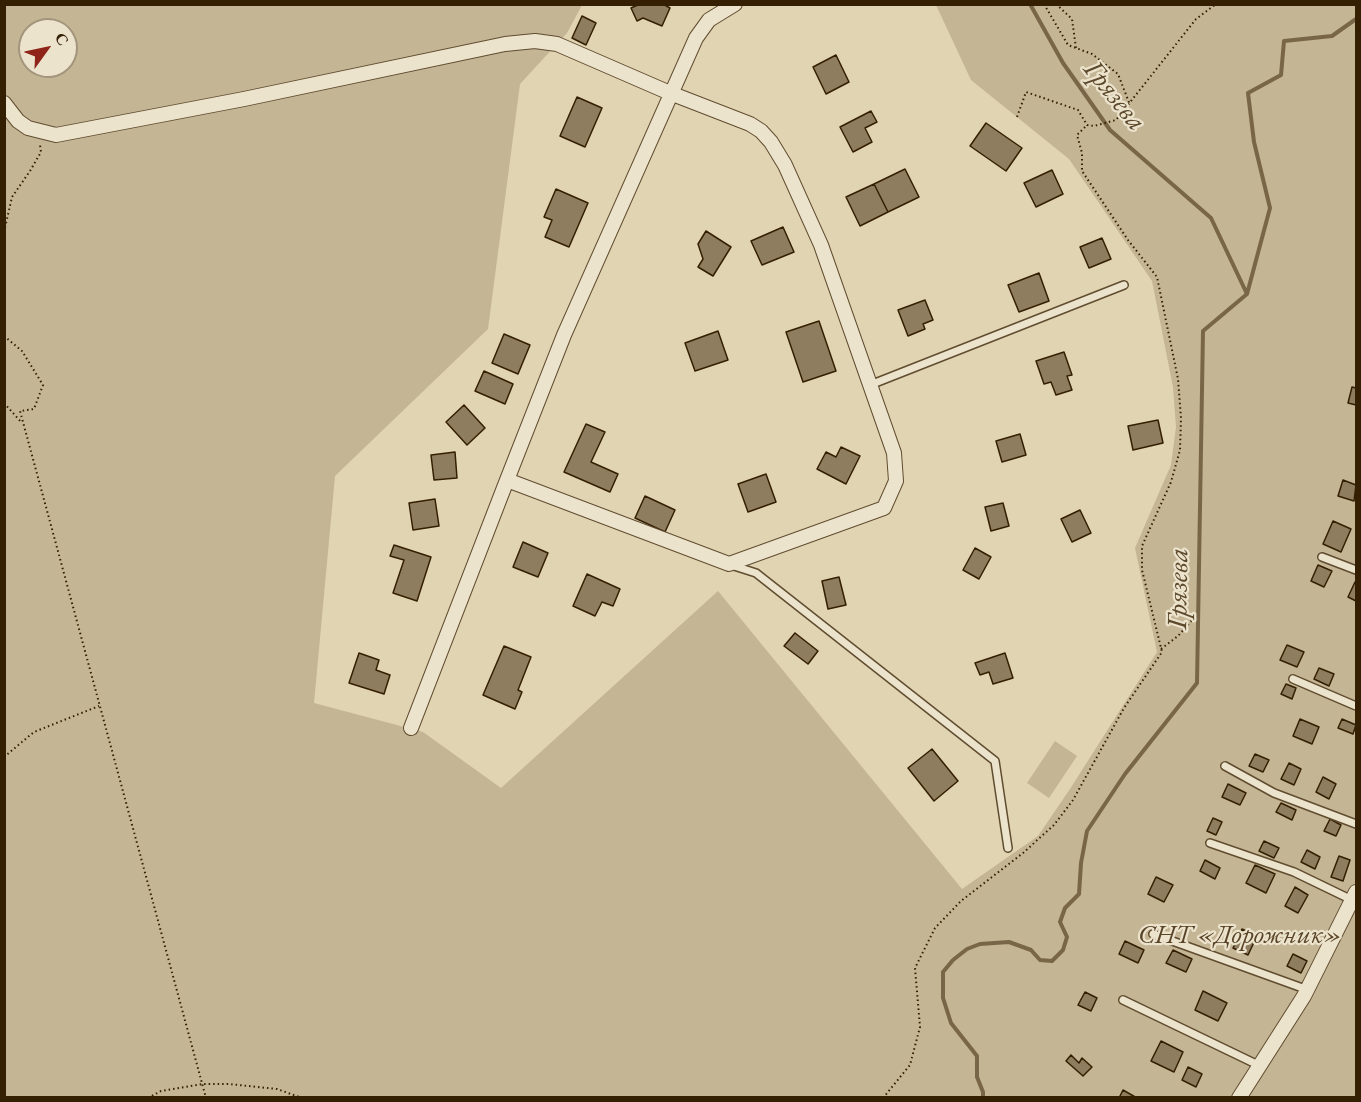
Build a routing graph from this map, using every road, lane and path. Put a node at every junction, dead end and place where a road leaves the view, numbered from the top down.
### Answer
1 (735, 4) edge
2 (1044, 4) edge
3 (1056, 4) edge
4 (1216, 4) edge
5 (1076, 48) junction
6 (670, 93) junction
7 (4, 103) edge
8 (1130, 105) junction
9 (1017, 117) dead end
10 (1087, 125) junction
11 (40, 146) dead end
12 (4, 232) edge
13 (1124, 285) dead end
14 (4, 336) edge
15 (870, 385) junction
16 (4, 403) edge
17 (23, 424) junction
18 (507, 480) junction
19 (1322, 557) dead end
20 (729, 564) junction
21 (1356, 570) edge
22 (1195, 617) dead end
23 (1161, 649) junction
24 (1293, 679) dead end
25 (100, 705) junction
26 (1356, 706) edge
27 (411, 728) dead end
28 (4, 757) edge
29 (1225, 766) dead end
30 (1356, 824) edge
31 (1210, 843) dead end
32 (1008, 848) dead end
33 (1354, 896) edge
34 (1153, 934) dead end
35 (1308, 990) junction
36 (1124, 1000) dead end
37 (1254, 1063) dead end
38 (203, 1084) junction
39 (148, 1098) edge
40 (206, 1098) edge
41 (302, 1098) edge
42 (883, 1098) edge
43 (1239, 1098) edge

1 - 6 street
2 - 5 path
3 - 5 path
4 - 8 path
5 - 8 path
6 - 7 street
6 - 15 street
6 - 18 street
8 - 10 path
9 - 10 path
10 - 23 path
11 - 12 path
13 - 15 lane
14 - 17 path
15 - 20 street
16 - 17 path
17 - 25 path
18 - 20 street
18 - 27 street
19 - 21 lane
20 - 32 lane
22 - 23 path
23 - 42 path
24 - 26 lane
25 - 28 path
25 - 38 path
29 - 30 lane
31 - 33 lane
33 - 35 street
34 - 35 lane
35 - 43 street
36 - 37 lane
38 - 39 path
38 - 40 path
38 - 41 path

